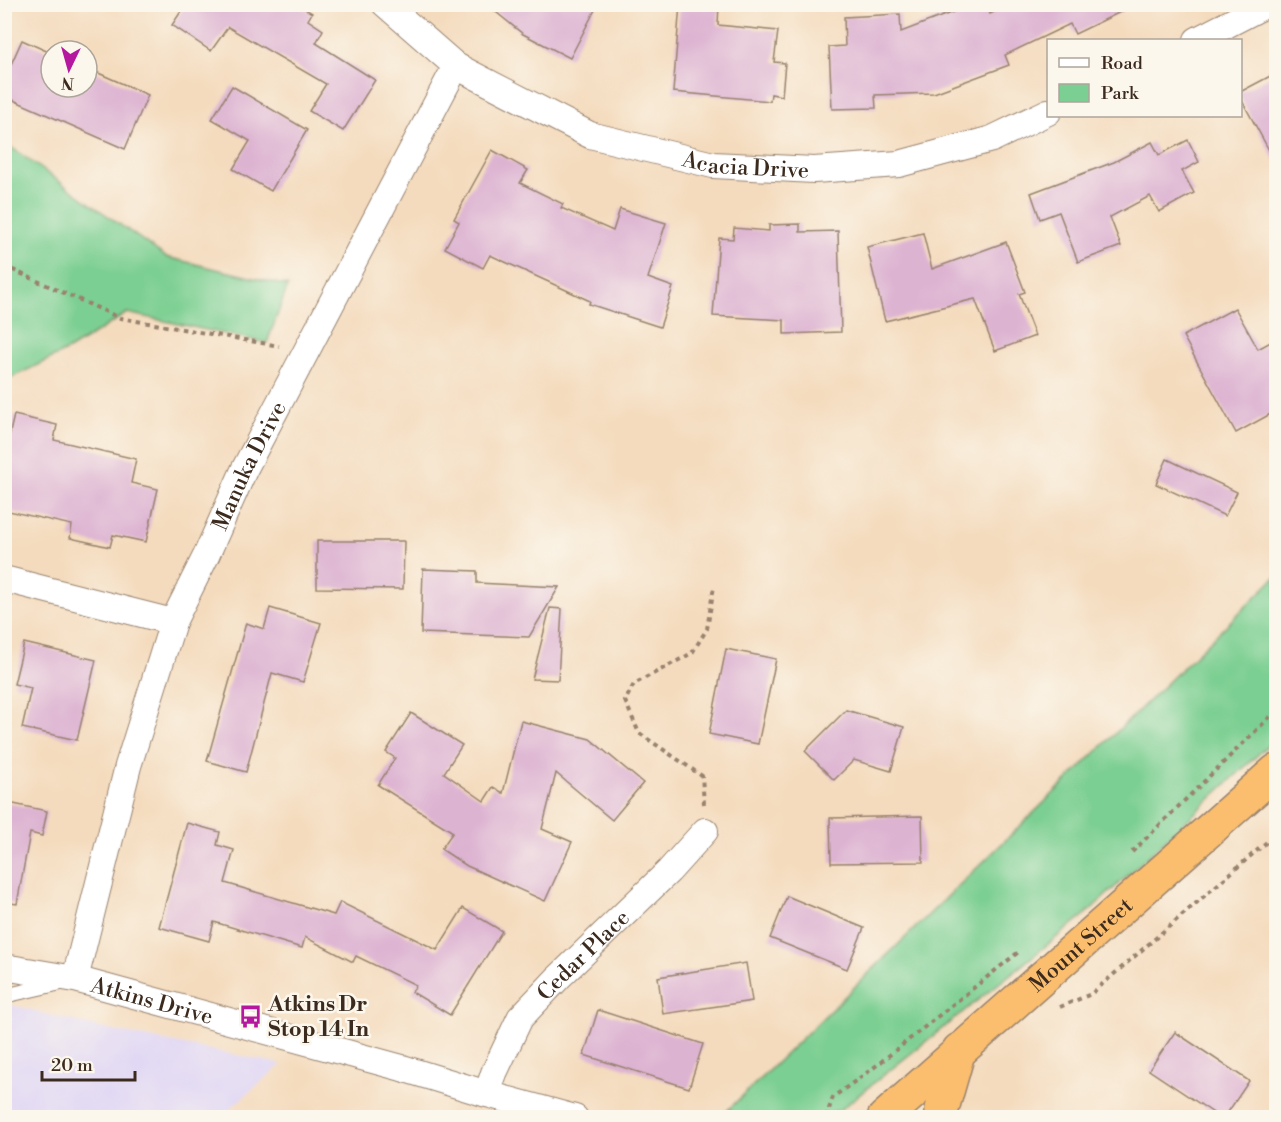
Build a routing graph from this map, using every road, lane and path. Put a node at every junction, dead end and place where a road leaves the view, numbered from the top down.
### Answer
1 (385, 4) edge
2 (1267, 4) edge
3 (1199, 39) edge
4 (456, 66) junction
5 (1047, 112) edge
6 (4, 266) edge
7 (306, 350) junction
8 (4, 579) edge
9 (714, 586) dead end
10 (173, 622) junction
11 (1276, 711) edge
12 (1276, 771) edge
13 (705, 831) joint
14 (1276, 834) edge
15 (1127, 856) dead end
16 (1021, 950) dead end
17 (4, 967) edge
18 (75, 979) junction
19 (4, 996) edge
20 (1058, 1008) dead end
21 (959, 1050) junction
22 (487, 1094) junction
23 (575, 1118) edge
24 (826, 1118) edge
25 (884, 1118) edge
26 (942, 1118) edge

1 - 4 street
2 - 3 street
4 - 5 street, Acacia Drive
4 - 7 street, Manuka Drive
6 - 7 path
7 - 10 street, Manuka Drive
8 - 10 street
9 - 13 path
10 - 18 street, Manuka Drive
11 - 15 path
12 - 21 highway, Mount Street
13 - 22 street, Cedar Place
14 - 20 path
16 - 24 path
17 - 18 street, Atkins Drive
18 - 19 lane
18 - 22 street, Atkins Drive
21 - 25 highway, Mount Street
21 - 26 highway
22 - 23 street, Atkins Drive

